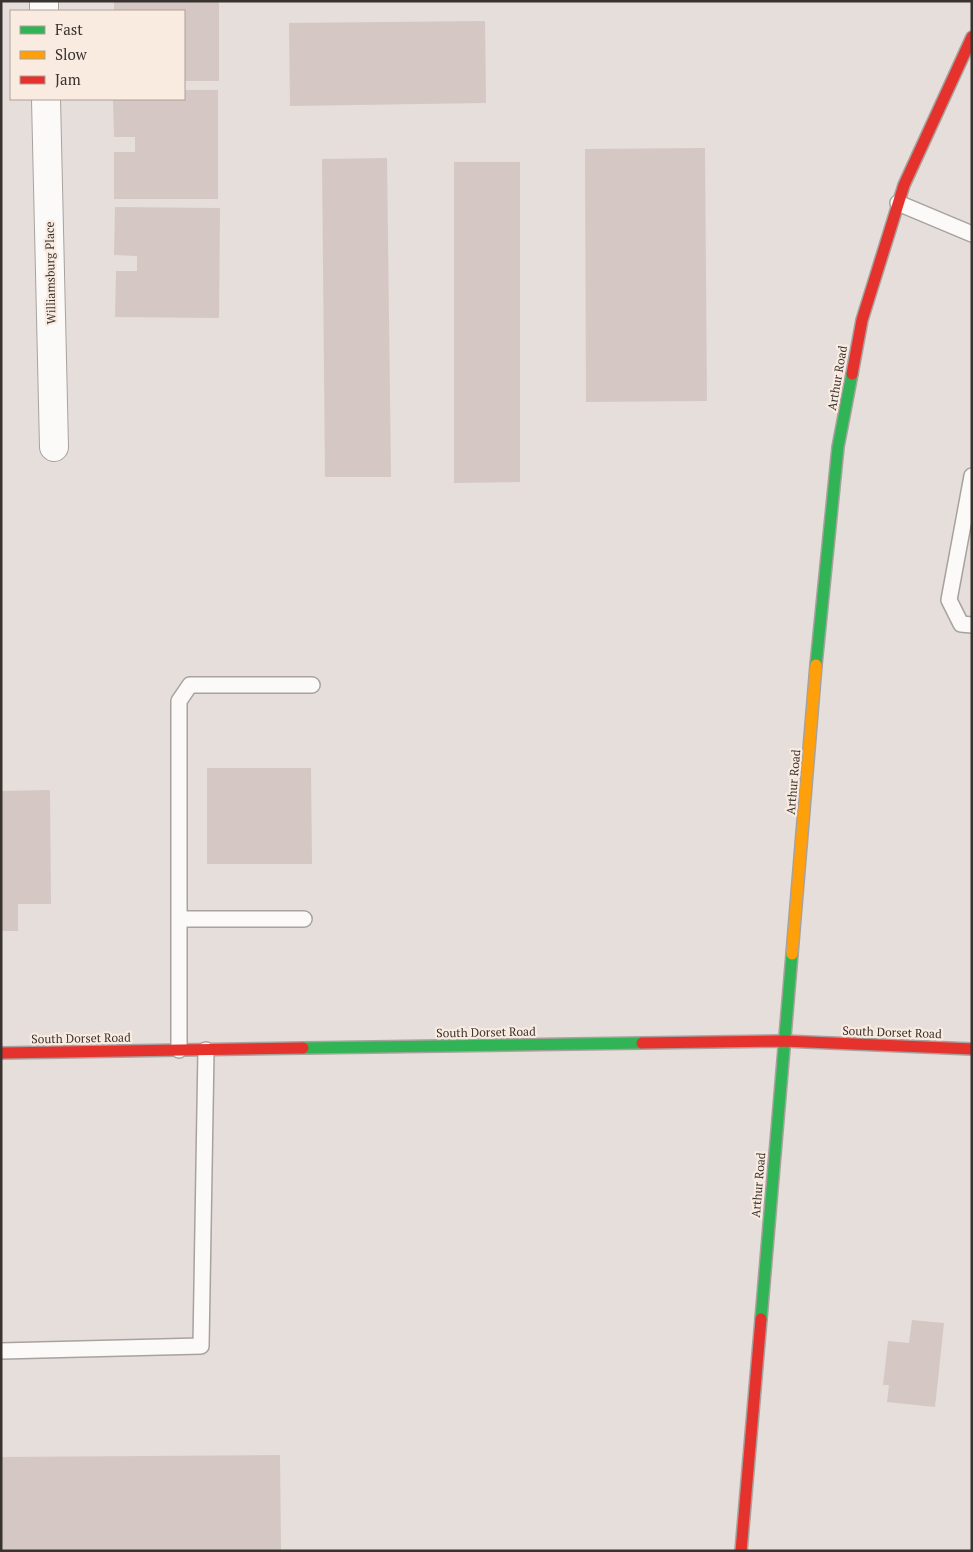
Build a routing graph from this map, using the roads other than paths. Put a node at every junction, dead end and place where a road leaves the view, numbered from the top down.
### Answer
1 (972, 38) edge
2 (46, 100) edge
3 (898, 203) junction
4 (972, 234) edge
5 (54, 447) dead end
6 (972, 476) edge
7 (972, 625) edge
8 (312, 685) dead end
9 (179, 919) junction
10 (304, 919) dead end
11 (784, 1041) junction
12 (972, 1049) edge
13 (179, 1050) junction
14 (206, 1050) junction
15 (1, 1053) edge
16 (1, 1351) edge
17 (741, 1551) edge

1 - 3 main road, Arthur Road
2 - 5 street, Williamsburg Place
3 - 4 lane
3 - 11 main road, Arthur Road
6 - 7 lane
8 - 9 lane
9 - 10 lane
9 - 13 lane
11 - 12 main road, South Dorset Road
11 - 14 main road, South Dorset Road
11 - 17 main road, Arthur Road
13 - 14 main road, South Dorset Road
13 - 15 main road, South Dorset Road
14 - 16 lane

